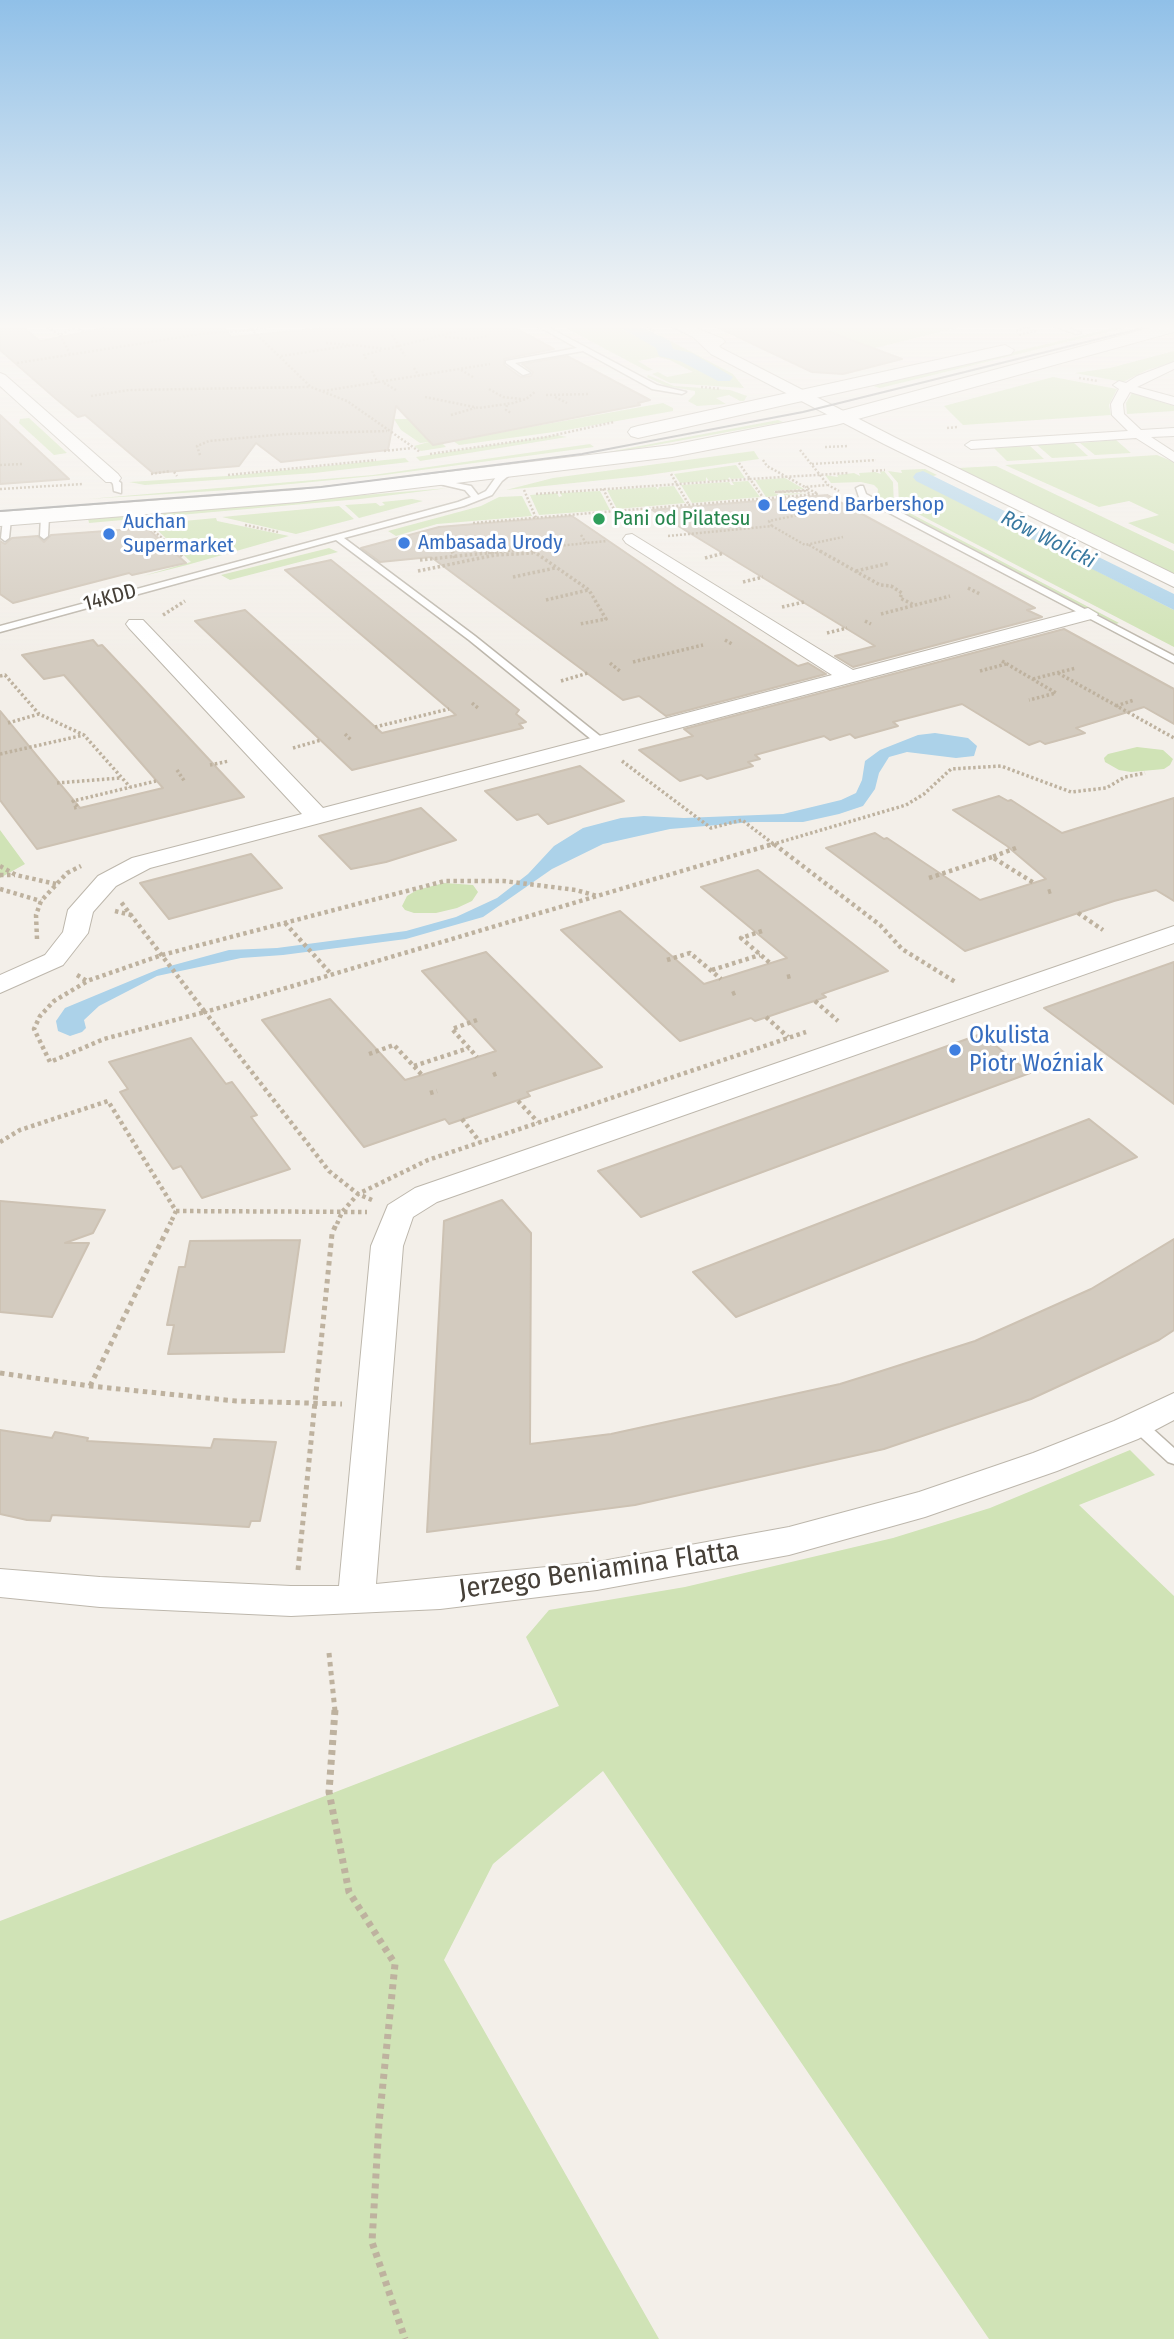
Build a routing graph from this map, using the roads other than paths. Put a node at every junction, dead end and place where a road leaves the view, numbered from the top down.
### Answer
1 (61, 434) edge
2 (757, 434) edge
3 (878, 434) edge
4 (903, 434) edge
5 (1136, 434) edge
6 (1138, 434) edge
7 (552, 445) dead end
8 (971, 445) dead end
9 (924, 457) junction
10 (1174, 458) edge
11 (508, 473) junction
12 (438, 481) junction
13 (115, 484) junction
14 (860, 488) dead end
15 (476, 498) junction
16 (3, 519) edge
17 (337, 537) junction
18 (632, 539) road end
19 (1174, 581) edge
20 (1088, 614) junction
21 (136, 624) dead end
22 (0, 629) edge
23 (1174, 660) edge
24 (850, 677) junction
25 (601, 742) junction
26 (318, 817) junction
27 (1174, 934) edge
28 (0, 985) edge
29 (1174, 1405) edge
30 (1137, 1424) junction
31 (1174, 1458) edge
32 (0, 1583) edge
33 (356, 1600) junction

1 - 13 street
2 - 11 street
3 - 9 street
4 - 9 street
5 - 8 street
6 - 10 street
7 - 13 street
9 - 19 street
11 - 12 street
11 - 15 lane
12 - 15 lane
12 - 16 street
13 - 16 street
14 - 20 lane
15 - 17 lane, 14KDD
17 - 22 lane, 14KDD
17 - 25 lane
18 - 24 street
20 - 23 lane
20 - 24 street
21 - 26 street
24 - 25 street
25 - 26 street
26 - 28 street
27 - 33 street
29 - 30 street, Jerzego Beniamina Flatta
30 - 31 lane
30 - 33 street, Jerzego Beniamina Flatta
32 - 33 street, Jerzego Beniamina Flatta

